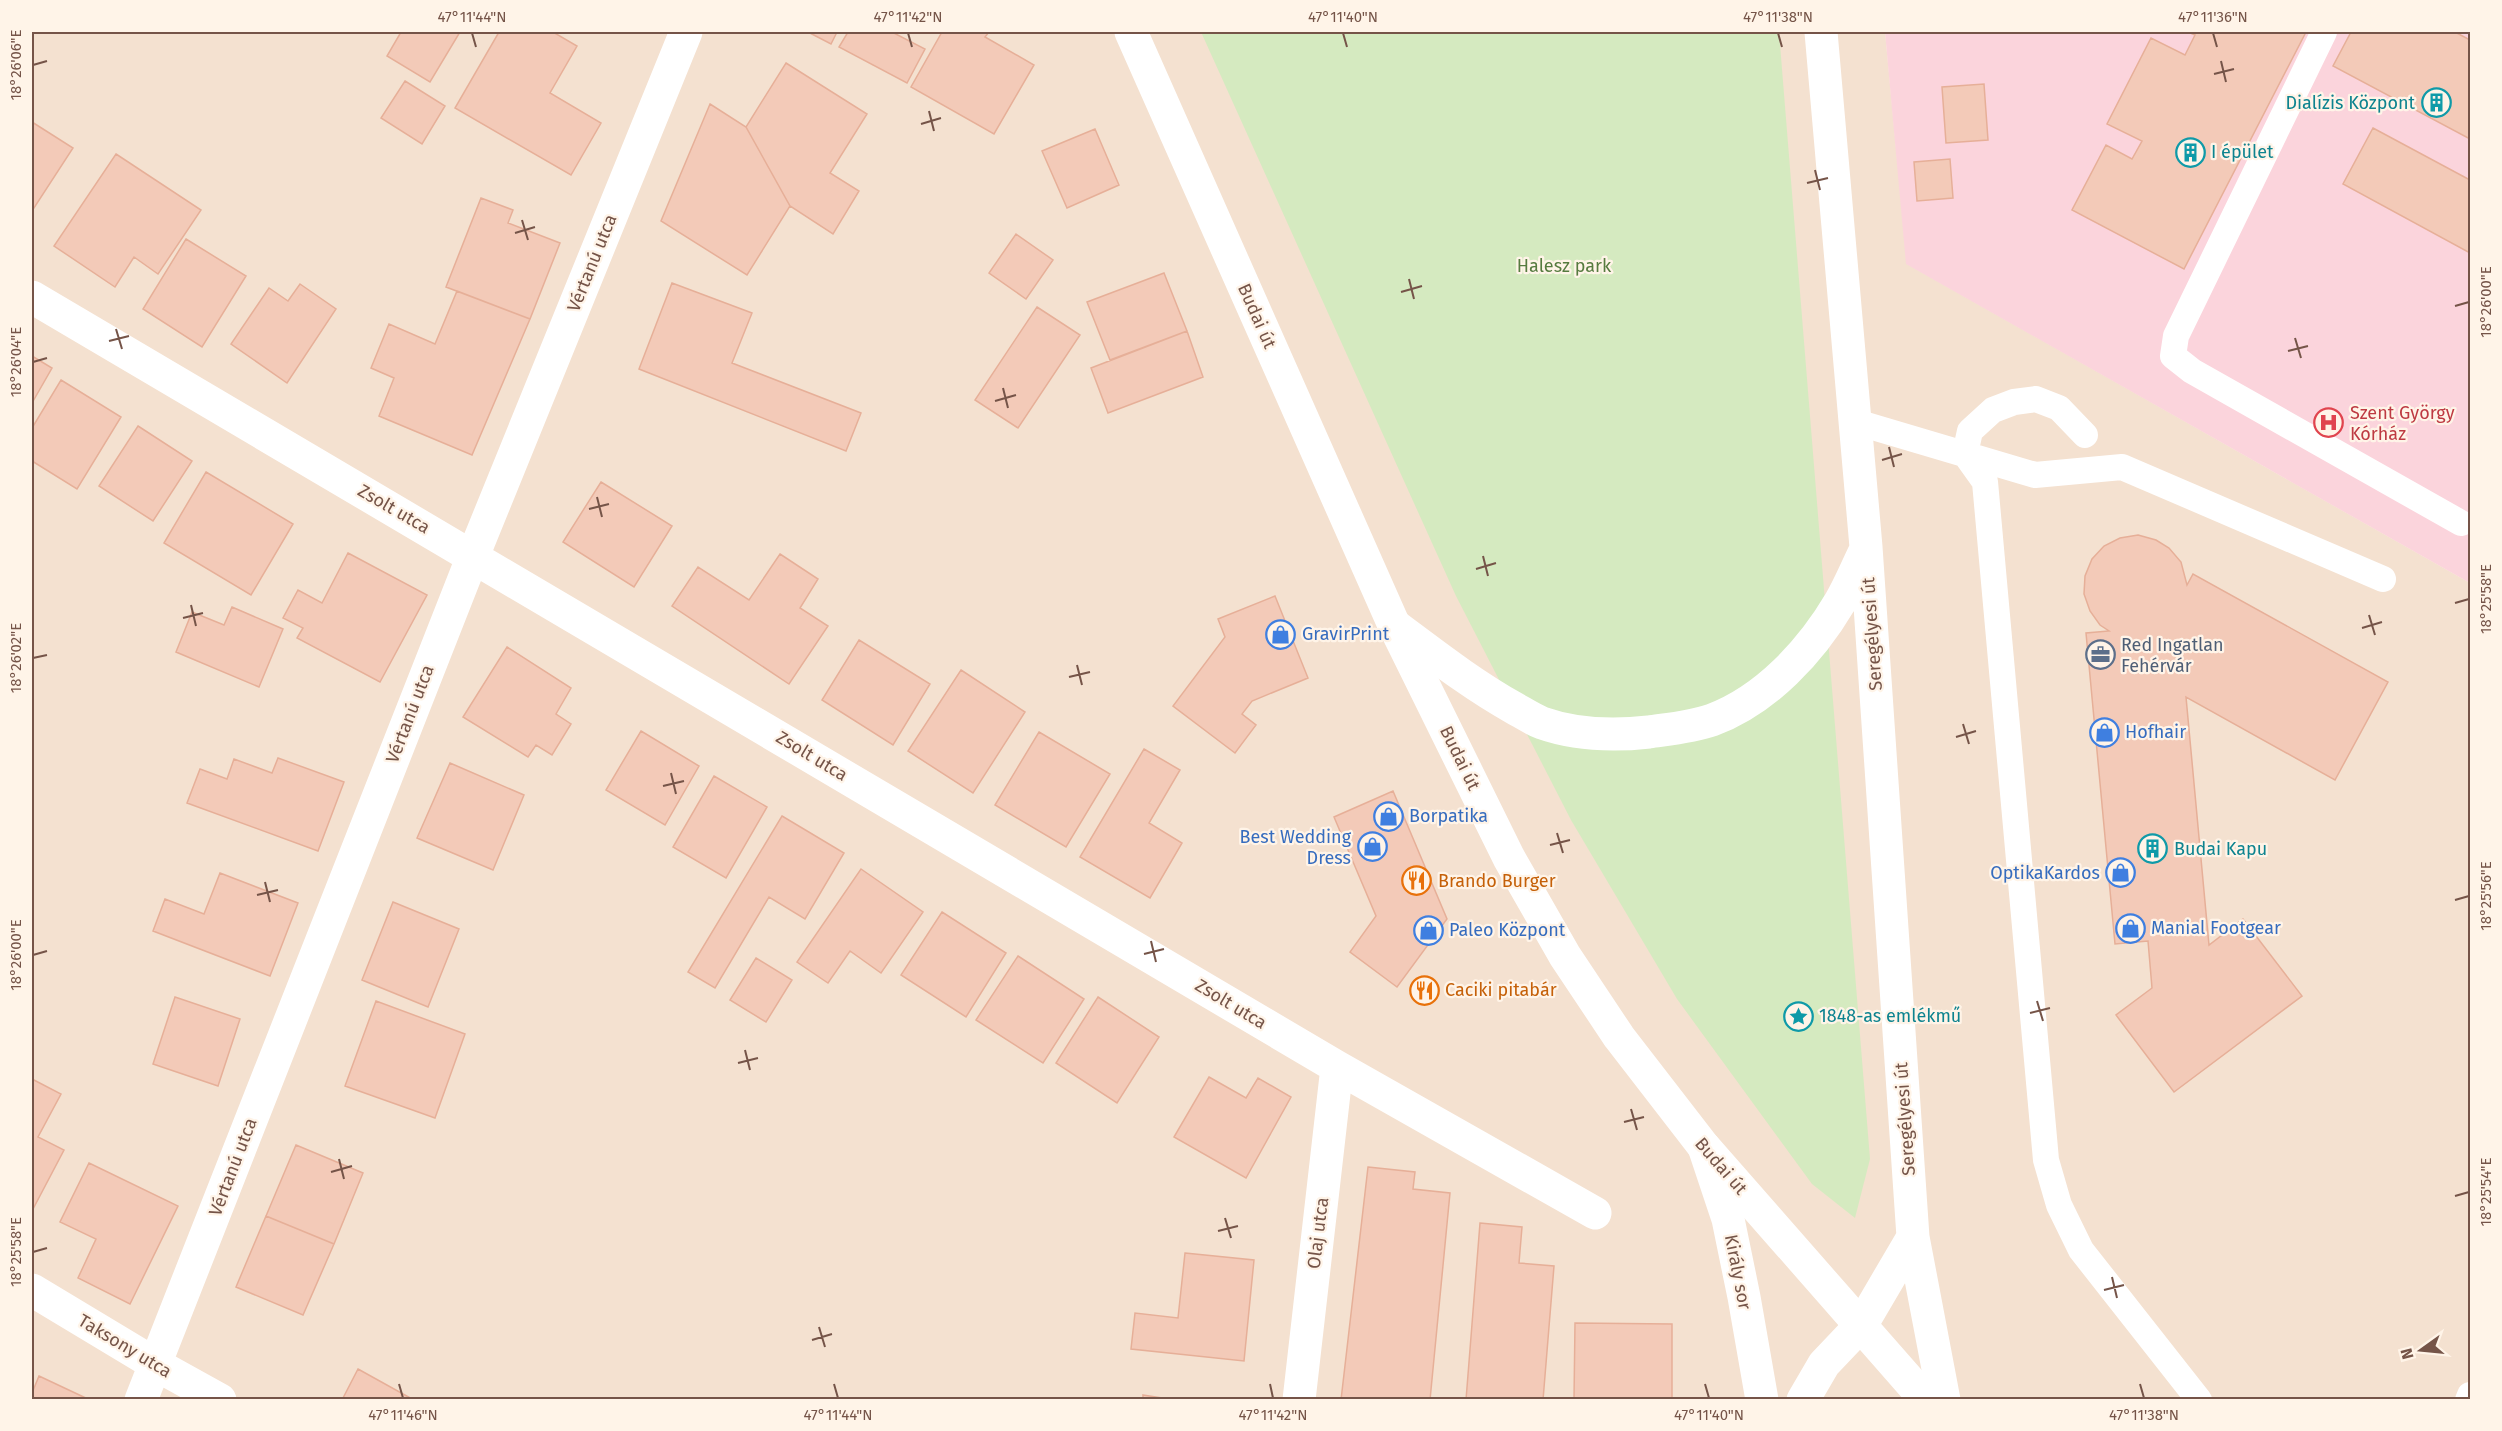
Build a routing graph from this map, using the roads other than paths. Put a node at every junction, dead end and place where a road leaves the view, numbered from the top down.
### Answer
1 (686, 32) edge
2 (1131, 32) edge
3 (1821, 32) edge
4 (2324, 32) edge
5 (32, 297) edge
6 (1856, 422) junction
7 (2085, 435) dead end
8 (1965, 454) junction
9 (2467, 519) edge
10 (1866, 547) junction
11 (473, 556) junction
12 (2383, 579) dead end
13 (1394, 625) junction
14 (1337, 1067) junction
15 (1704, 1147) junction
16 (1594, 1214) dead end
17 (1912, 1237) junction
18 (32, 1290) edge
19 (1862, 1324) junction
20 (155, 1364) junction
21 (2470, 1395) edge
22 (141, 1400) edge
23 (220, 1400) edge
24 (1299, 1400) edge
25 (1762, 1400) edge
26 (1803, 1400) edge
27 (1926, 1400) edge
28 (1944, 1400) edge
29 (2199, 1400) edge
30 (2468, 1400) edge

1 - 11 street, Vértanú utca
2 - 13 street, Budai út
3 - 6 street, Seregélyesi út
4 - 9 lane
5 - 11 street, Zsolt utca
6 - 8 lane
6 - 10 street, Seregélyesi út
7 - 8 lane
8 - 12 lane
8 - 29 lane
10 - 13 street
10 - 17 street, Seregélyesi út
11 - 14 street, Zsolt utca
11 - 20 street, Vértanú utca
13 - 15 street, Budai út
14 - 16 street, Zsolt utca
14 - 24 street, Olaj utca
15 - 19 street, Budai út
15 - 25 street, Király sor
17 - 19 street
17 - 28 street, Seregélyesi út
18 - 20 street, Taksony utca
19 - 26 street
19 - 27 street, Budai út
20 - 22 street, Vértanú utca
20 - 23 street, Taksony utca
21 - 30 lane

